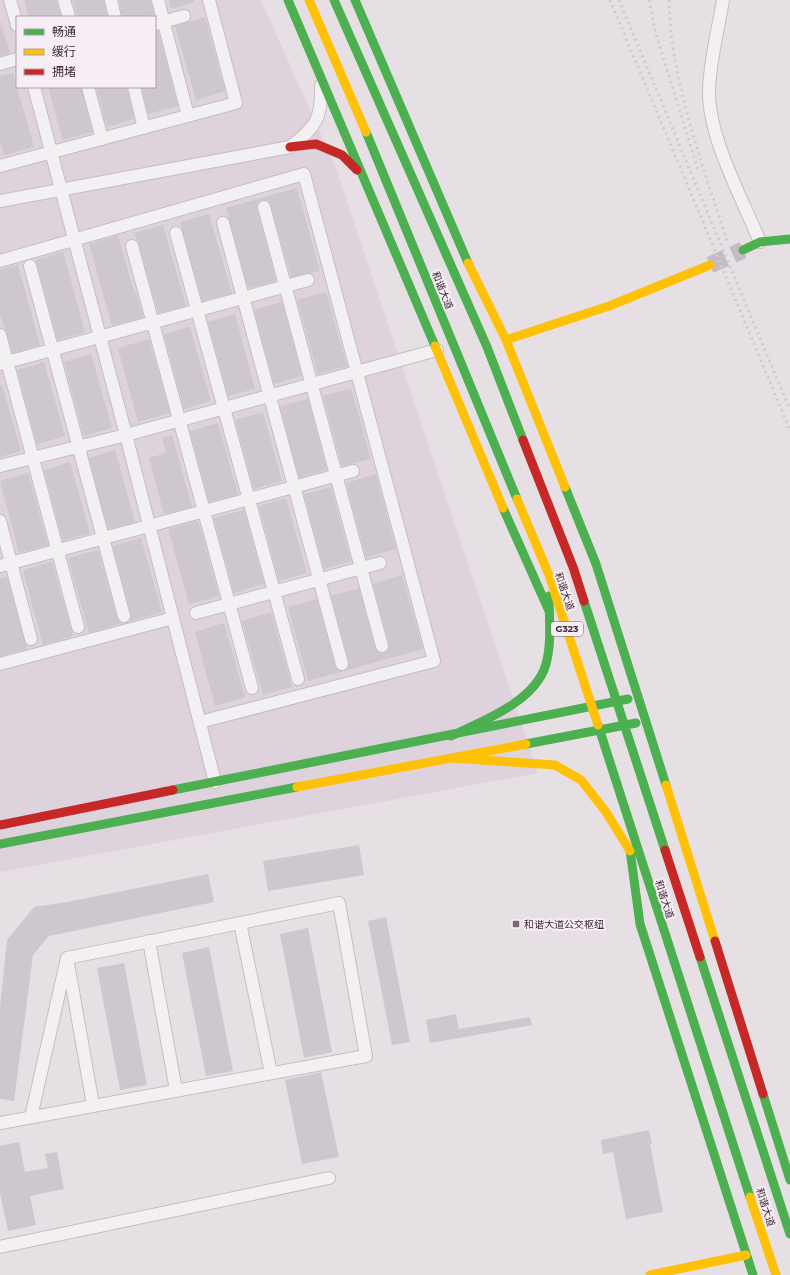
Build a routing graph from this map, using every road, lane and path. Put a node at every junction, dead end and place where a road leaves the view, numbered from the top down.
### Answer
1 (10, 0) edge
2 (64, 0) edge
3 (111, 0) edge
4 (158, 0) edge
5 (209, 0) edge
6 (288, 0) edge
7 (309, 0) edge
8 (334, 0) edge
9 (355, 0) edge
10 (723, 0) edge
11 (69, 16) edge
12 (115, 16) edge
13 (184, 16) dead end
14 (16, 21) edge
15 (159, 23) edge
16 (16, 59) edge
17 (0, 64) edge
18 (321, 81) junction
19 (34, 88) edge
20 (88, 88) edge
21 (134, 88) edge
22 (188, 116) junction
23 (144, 128) junction
24 (102, 139) junction
25 (290, 147) junction
26 (52, 152) junction
27 (0, 166) edge
28 (365, 178) junction
29 (62, 189) junction
30 (0, 201) edge
31 (264, 207) dead end
32 (223, 222) dead end
33 (176, 232) dead end
34 (790, 238) edge
35 (75, 240) junction
36 (760, 242) junction
37 (132, 246) dead end
38 (743, 250) tunnel mouth
39 (0, 261) edge
40 (710, 265) tunnel mouth
41 (30, 266) dead end
42 (308, 280) dead end
43 (285, 287) junction
44 (244, 298) junction
45 (197, 310) junction
46 (152, 322) junction
47 (0, 335) edge
48 (100, 336) junction
49 (506, 340) junction
50 (52, 350) junction
51 (437, 350) junction
52 (4, 363) edge
53 (357, 372) junction
54 (312, 384) junction
55 (270, 396) junction
56 (224, 408) junction
57 (179, 421) junction
58 (126, 435) junction
59 (78, 446) junction
60 (33, 458) junction
61 (0, 466) edge
62 (352, 471) dead end
63 (336, 475) junction
64 (294, 487) junction
65 (248, 499) junction
66 (204, 511) junction
67 (0, 521) edge
68 (150, 526) junction
69 (103, 539) junction
70 (58, 551) junction
71 (380, 563) dead end
72 (6, 565) edge
73 (361, 568) junction
74 (548, 575) junction
75 (320, 580) junction
76 (274, 592) junction
77 (229, 604) junction
78 (549, 611) junction
79 (196, 613) dead end
80 (124, 616) dead end
81 (173, 618) junction
82 (78, 627) dead end
83 (31, 639) dead end
84 (382, 646) dead end
85 (0, 664) edge
86 (342, 664) dead end
87 (298, 679) dead end
88 (252, 688) dead end
89 (638, 697) junction
90 (617, 702) junction
91 (593, 708) junction
92 (645, 721) junction
93 (200, 722) junction
94 (625, 725) junction
95 (600, 729) junction
96 (451, 736) junction
97 (451, 758) junction
98 (215, 782) junction
99 (0, 825) edge
100 (0, 844) edge
101 (631, 852) junction
102 (646, 877) junction
103 (240, 923) junction
104 (149, 941) junction
105 (67, 958) junction
106 (271, 1073) junction
107 (176, 1090) junction
108 (93, 1105) junction
109 (31, 1117) junction
110 (0, 1123) edge
111 (329, 1178) dead end
112 (790, 1180) edge
113 (790, 1234) edge
114 (0, 1247) edge
115 (746, 1255) junction
116 (650, 1275) edge
117 (753, 1275) edge
118 (776, 1275) edge

1 - 14 street
2 - 11 street
3 - 12 street
4 - 15 street
5 - 22 street
6 - 18 main road
7 - 74 main road, 和谐大道 / G323
8 - 90 main road, 和谐大道 / G323
9 - 49 main road
10 - 36 street
13 - 15 street
15 - 22 street
16 - 17 street
18 - 25 street
18 - 28 main road
19 - 26 street
20 - 24 street
21 - 23 street
22 - 23 street
23 - 24 street
24 - 26 street
25 - 28 main road
25 - 29 street
26 - 27 street
26 - 29 street
28 - 51 main road
29 - 30 street
29 - 35 street
31 - 43 street
32 - 44 street
33 - 45 street
34 - 36 main road
35 - 39 street
35 - 48 street
35 - 53 street
36 - 38 main road
37 - 46 street
40 - 49 main road
41 - 50 street
42 - 43 street
43 - 44 street
43 - 54 street
44 - 45 street
44 - 55 street
45 - 46 street
45 - 56 street
46 - 48 street
46 - 57 street
47 - 52 street
48 - 50 street
48 - 58 street
49 - 89 main road
50 - 52 street
50 - 59 street
51 - 53 street
51 - 78 main road
52 - 60 street
53 - 54 street
53 - 93 street
54 - 55 street
54 - 63 street
55 - 56 street
55 - 64 street
56 - 57 street
56 - 65 street
57 - 58 street
57 - 66 street
58 - 59 street
58 - 68 street
59 - 60 street
59 - 69 street
60 - 61 street
60 - 70 street
62 - 63 street
63 - 64 street
63 - 73 street
64 - 65 street
64 - 75 street
65 - 66 street
65 - 76 street
66 - 68 street
66 - 77 street
67 - 72 street
68 - 69 street
68 - 81 street
69 - 70 street
69 - 80 street
70 - 72 street
70 - 82 street
71 - 73 street
72 - 83 street
73 - 75 street
73 - 84 street
74 - 78 main road
74 - 91 main road, 和谐大道 / G323
75 - 76 street
75 - 86 street
76 - 77 street
76 - 87 street
77 - 79 street
77 - 88 street
78 - 91 main road
78 - 96 main road
81 - 85 street
81 - 93 street
89 - 90 main road
89 - 92 main road
90 - 91 main road
90 - 94 main road, 和谐大道 / G323
91 - 95 main road, 和谐大道 / G323
91 - 96 main road
92 - 94 main road
92 - 112 main road
93 - 98 street
94 - 95 main road
94 - 113 main road, 和谐大道 / G323
95 - 97 main road
95 - 101 main road
95 - 102 main road, 和谐大道 / G323
96 - 98 main road
97 - 100 main road
97 - 101 main road
98 - 99 main road
101 - 102 main road
101 - 115 main road
102 - 118 main road, 和谐大道 / G323
103 - 104 street
103 - 106 street
103 - 106 street
104 - 105 street
104 - 107 street
105 - 108 street
105 - 109 street
106 - 107 street
107 - 108 street
108 - 109 street
109 - 110 street
111 - 114 street
115 - 116 main road
115 - 117 main road

